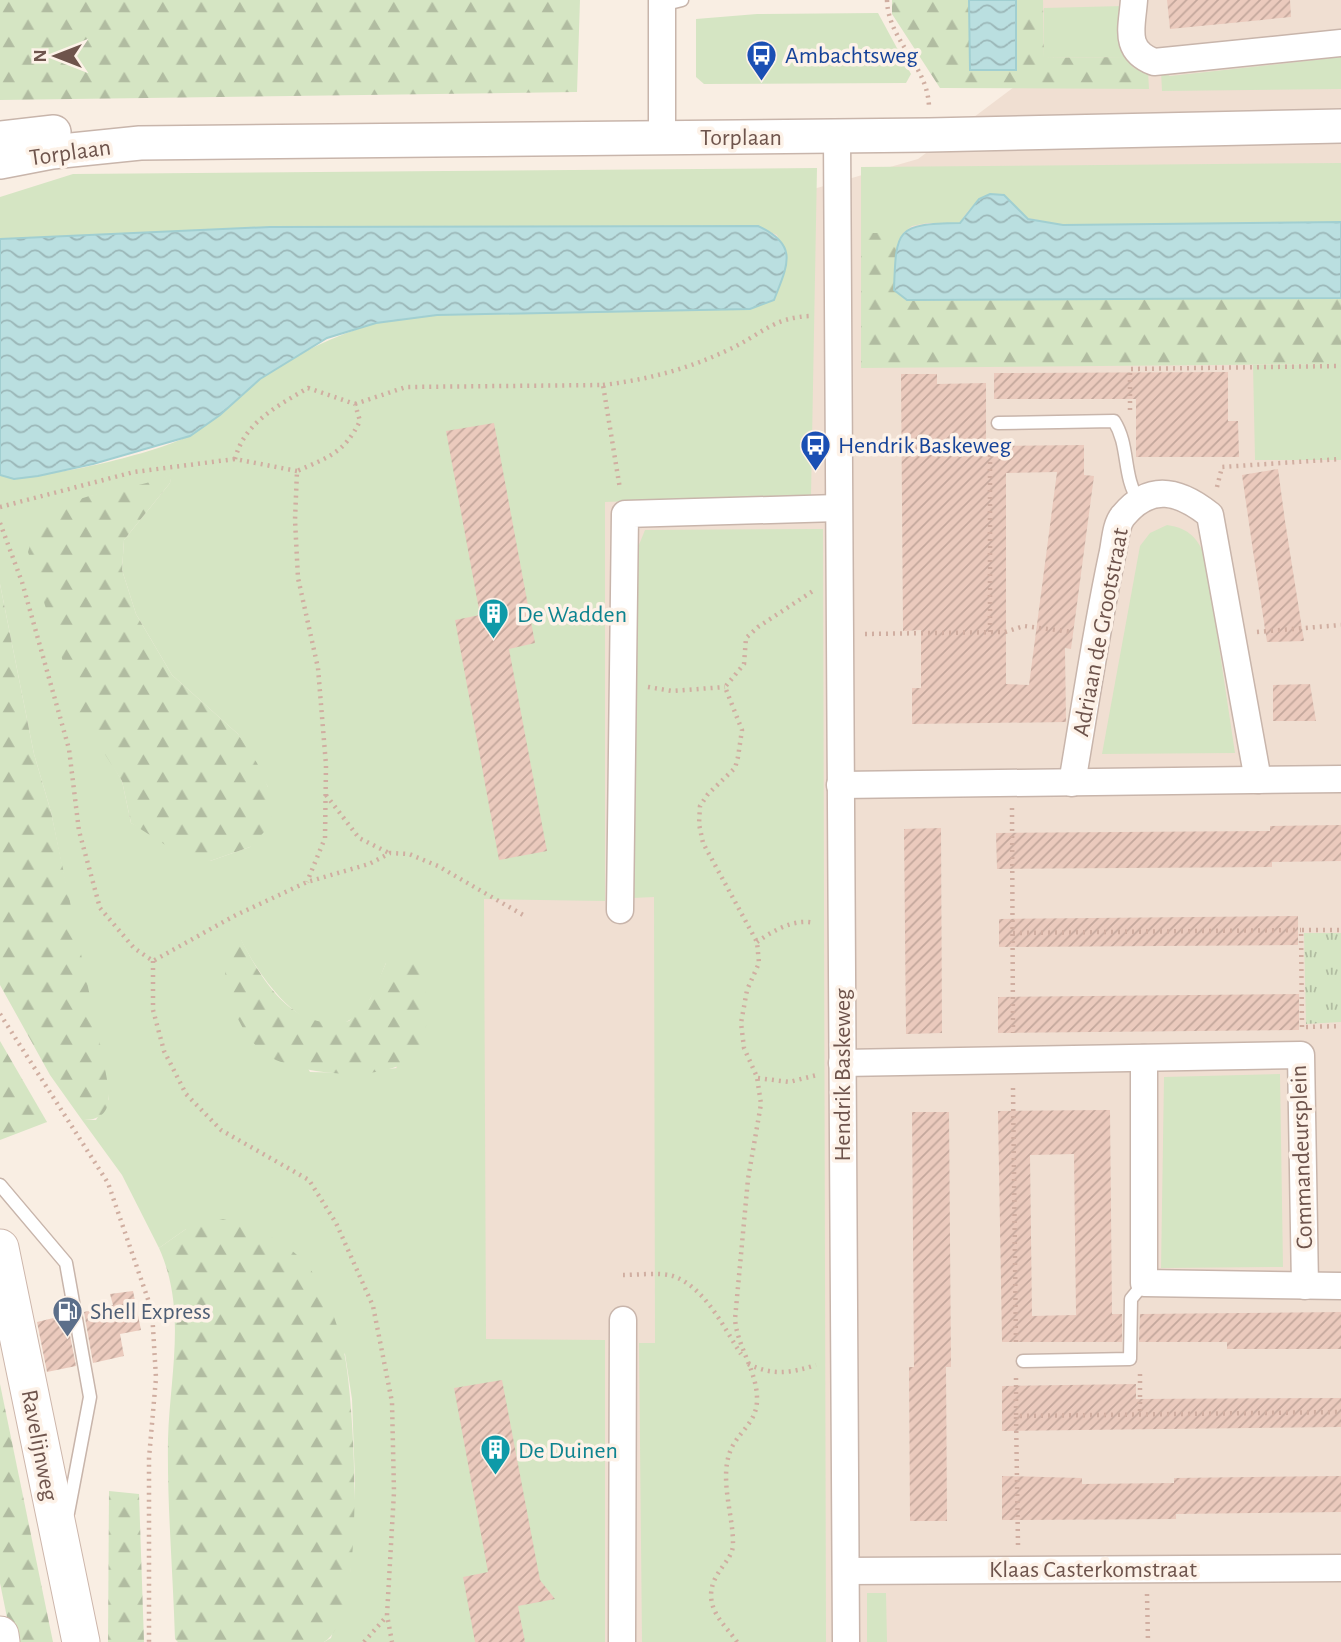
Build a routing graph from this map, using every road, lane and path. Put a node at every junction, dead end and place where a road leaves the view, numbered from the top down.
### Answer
1 (887, 0) edge
2 (1134, 0) edge
3 (668, 2) edge
4 (1341, 43) edge
5 (1341, 126) edge
6 (945, 134) junction
7 (836, 136) junction
8 (662, 137) junction
9 (0, 138) edge
10 (140, 143) junction
11 (0, 162) edge
12 (838, 315) junction
13 (1341, 366) edge
14 (603, 384) junction
15 (355, 404) junction
16 (998, 423) joint
17 (1123, 435) junction
18 (235, 459) junction
19 (1341, 459) edge
20 (298, 471) junction
21 (1139, 501) junction
22 (0, 508) edge
23 (838, 508) junction
24 (625, 514) junction
25 (1210, 515) junction
26 (0, 523) edge
27 (839, 573) junction
28 (1341, 625) edge
29 (990, 632) junction
30 (839, 634) junction
31 (1096, 636) junction
32 (1232, 636) junction
33 (724, 687) junction
34 (663, 688) dead end
35 (1341, 779) edge
36 (1258, 780) junction
37 (1012, 783) junction
38 (1072, 783) junction
39 (840, 785) junction
40 (326, 794) junction
41 (390, 853) junction
42 (307, 882) junction
43 (620, 911) dead end
44 (523, 915) dead end
45 (841, 929) junction
46 (1301, 930) junction
47 (1341, 930) edge
48 (1013, 933) junction
49 (757, 942) junction
50 (153, 961) junction
51 (0, 1014) edge
52 (1302, 1027) dead end
53 (1144, 1058) junction
54 (1013, 1060) junction
55 (842, 1063) junction
56 (757, 1077) junction
57 (0, 1185) edge
58 (0, 1248) edge
59 (623, 1275) dead end
60 (1144, 1283) junction
61 (1305, 1286) junction
62 (1341, 1286) edge
63 (623, 1320) dead end
64 (844, 1355) junction
65 (1130, 1359) junction
66 (1023, 1361) junction
67 (747, 1364) junction
68 (1341, 1412) edge
69 (1140, 1415) junction
70 (1016, 1416) junction
71 (61, 1551) junction
72 (1341, 1568) edge
73 (1147, 1569) junction
74 (1018, 1570) junction
75 (846, 1571) junction
76 (387, 1615) junction
77 (0, 1635) edge
78 (1, 1642) edge
79 (80, 1642) edge
80 (149, 1642) edge
81 (364, 1642) edge
82 (392, 1642) edge
83 (622, 1642) edge
84 (737, 1642) edge
85 (846, 1642) edge
86 (1147, 1642) edge

1 - 6 path
2 - 4 street
3 - 8 street
5 - 6 street, Torplaan
6 - 7 street, Torplaan
7 - 8 street, Torplaan
7 - 12 street, Hendrik Baskeweg
8 - 10 street, Torplaan
9 - 10 street, Torplaan
10 - 11 street, Torplaan
12 - 14 path
12 - 23 street, Hendrik Baskeweg
13 - 17 path
14 - 15 path
14 - 24 path
15 - 18 path
15 - 20 path
16 - 17 lane
16 - 29 path
17 - 21 lane
18 - 20 path
18 - 22 path
19 - 25 path
20 - 40 path
21 - 25 street, Adriaan de Grootstraat
21 - 31 street, Adriaan de Grootstraat
23 - 24 street
23 - 27 street, Hendrik Baskeweg
24 - 43 street
25 - 32 street
26 - 50 path
27 - 30 street, Hendrik Baskeweg
27 - 33 path
28 - 32 path
29 - 30 path
29 - 31 path
30 - 39 street, Hendrik Baskeweg
31 - 38 street, Adriaan de Grootstraat
32 - 36 street
33 - 34 path
33 - 49 path
35 - 36 street
36 - 38 street
37 - 38 street
37 - 39 street
37 - 48 path
39 - 45 street, Hendrik Baskeweg
40 - 41 path
40 - 42 path
41 - 42 path
41 - 44 path
42 - 50 path
45 - 49 path
45 - 55 street, Hendrik Baskeweg
46 - 47 path
46 - 48 path
46 - 52 path
48 - 54 path
49 - 56 path
50 - 76 path
51 - 80 path
53 - 54 street, Commandeursplein
53 - 60 street
53 - 61 street, Commandeursplein
54 - 55 street, Commandeursplein
54 - 66 path
55 - 56 path
55 - 64 street, Hendrik Baskeweg
56 - 67 path
57 - 71 lane
58 - 71 main road, Ravelijnweg
59 - 67 path
60 - 61 street, Commandeursplein
60 - 65 lane
61 - 62 street, Commandeursplein
63 - 83 street
64 - 67 path
64 - 75 street, Hendrik Baskeweg
65 - 66 lane
65 - 69 path
66 - 70 path
67 - 84 path
68 - 69 path
69 - 70 path
70 - 74 path
71 - 79 main road, Ravelijnweg
72 - 73 street, Klaas Casterkomstraat
73 - 74 street, Klaas Casterkomstraat
73 - 86 path
74 - 75 street, Klaas Casterkomstraat
75 - 85 street, Hendrik Baskeweg
76 - 81 path
76 - 82 path
77 - 78 main road

